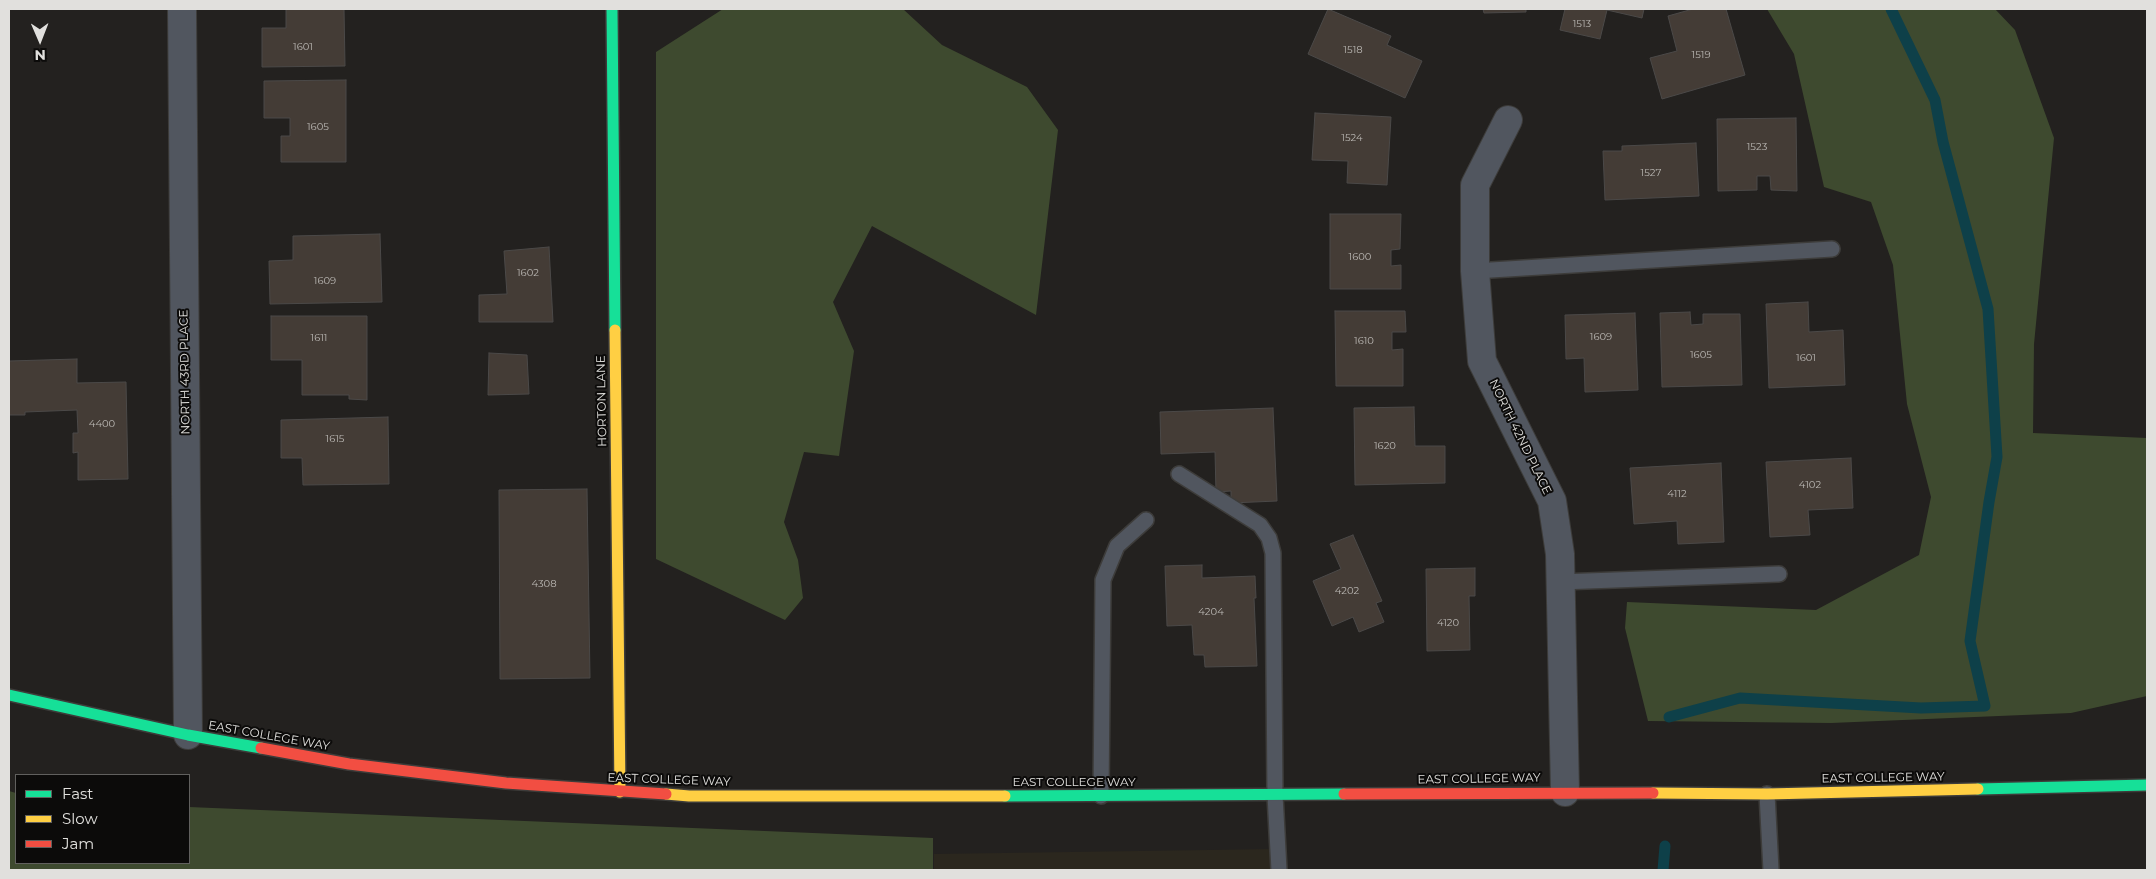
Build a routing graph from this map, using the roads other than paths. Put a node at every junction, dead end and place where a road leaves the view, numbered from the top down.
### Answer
1 (182, 9) edge
2 (612, 9) edge
3 (1508, 120) dead end
4 (1832, 249) dead end
5 (1475, 271) junction
6 (1179, 474) dead end
7 (1146, 520) dead end
8 (1779, 574) dead end
9 (1560, 582) junction
10 (9, 695) edge
11 (188, 736) junction
12 (2147, 785) edge
13 (620, 792) junction
14 (1565, 792) junction
15 (1767, 794) junction
16 (1275, 795) junction
17 (1101, 796) junction
18 (1279, 870) edge
19 (1771, 870) edge

1 - 11 street, NORTH 43RD PLACE
2 - 13 main road, HORTON LANE
3 - 5 street, NORTH 42ND PLACE
4 - 5 lane
5 - 9 street, NORTH 42ND PLACE
6 - 16 lane
7 - 17 lane
8 - 9 lane
9 - 14 street, NORTH 42ND PLACE
10 - 11 main road, EAST COLLEGE WAY
11 - 13 main road, EAST COLLEGE WAY
12 - 15 main road, EAST COLLEGE WAY
13 - 17 main road, EAST COLLEGE WAY
14 - 15 main road, EAST COLLEGE WAY
14 - 16 main road, EAST COLLEGE WAY
15 - 19 lane
16 - 17 main road, EAST COLLEGE WAY
16 - 18 lane

